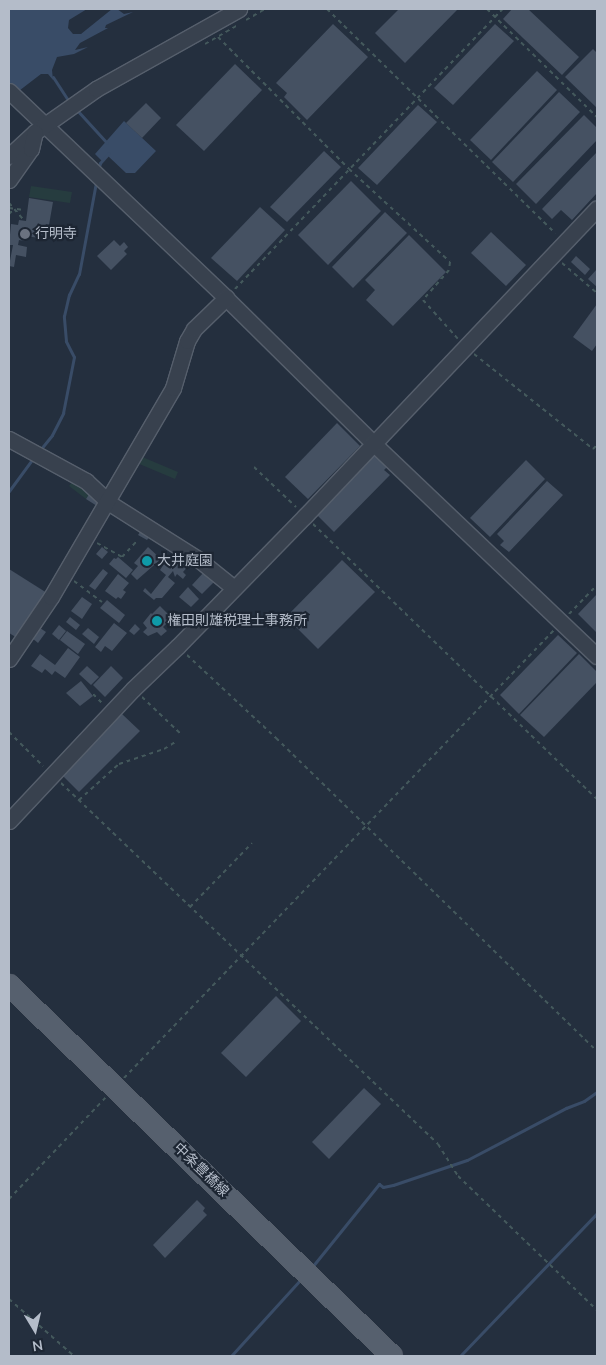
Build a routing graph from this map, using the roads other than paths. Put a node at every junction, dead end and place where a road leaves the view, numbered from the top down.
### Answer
1 (239, 9) edge
2 (9, 91) edge
3 (39, 126) junction
4 (9, 156) edge
5 (9, 180) edge
6 (597, 208) edge
7 (226, 298) junction
8 (9, 440) edge
9 (372, 443) junction
10 (107, 500) junction
11 (234, 588) junction
12 (597, 656) edge
13 (9, 660) edge
14 (9, 821) edge
15 (9, 985) edge
16 (392, 1356) edge

1 - 3 street
2 - 3 street
3 - 4 street
3 - 5 street
3 - 7 street
6 - 9 street
7 - 9 street
7 - 10 street
8 - 10 street
9 - 11 street
9 - 12 street
10 - 11 street
10 - 13 street
11 - 14 street
15 - 16 main road, 中条豊橋線

